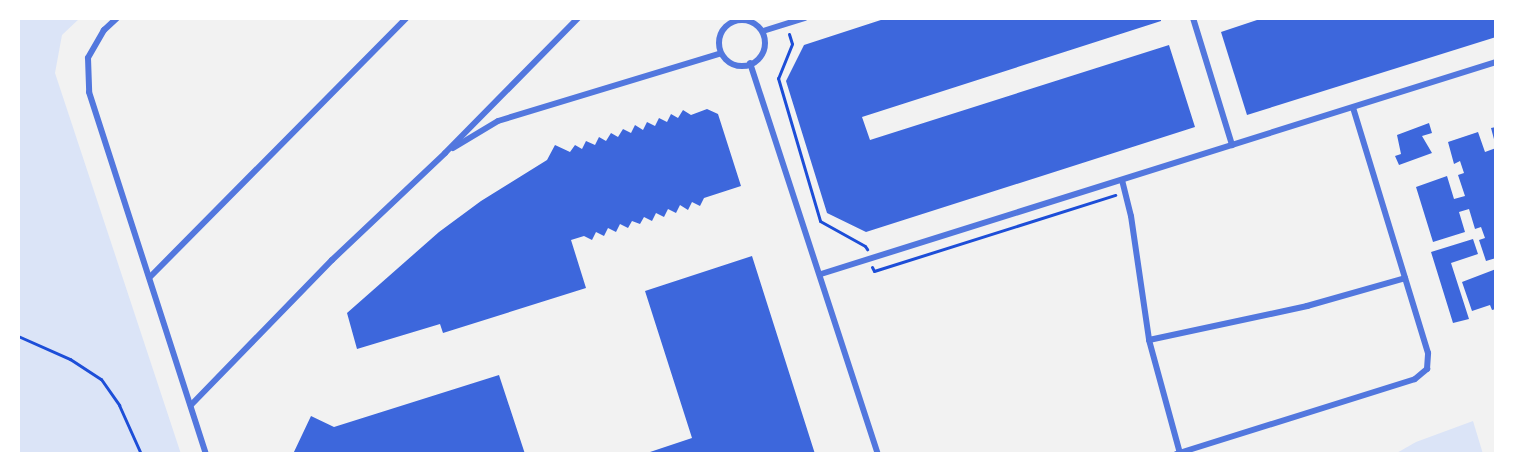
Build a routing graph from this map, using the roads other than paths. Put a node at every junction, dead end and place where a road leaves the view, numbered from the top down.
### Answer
1 (117, 18) edge
2 (406, 18) edge
3 (578, 18) edge
4 (805, 18) edge
5 (1193, 18) edge
6 (737, 20) edge
7 (763, 31) junction
8 (719, 54) junction
9 (1496, 62) edge
10 (750, 63) junction
11 (1353, 108) junction
12 (1232, 146) junction
13 (445, 153) junction
14 (1122, 180) junction
15 (821, 274) junction
16 (150, 277) junction
17 (1405, 278) junction
18 (1149, 340) junction
19 (190, 405) junction
20 (1178, 453) edge
21 (206, 454) edge
22 (878, 454) edge

1 - 16 street
2 - 16 street
3 - 13 street
4 - 7 street
5 - 12 street
6 - 7 street
6 - 8 street
7 - 10 street
8 - 10 street
8 - 13 street
9 - 11 street
10 - 15 street
11 - 12 street
11 - 17 street
12 - 14 street
13 - 19 street
14 - 15 street
14 - 18 street
15 - 22 street
16 - 19 street
17 - 18 street
17 - 20 street
18 - 20 street
19 - 21 street

